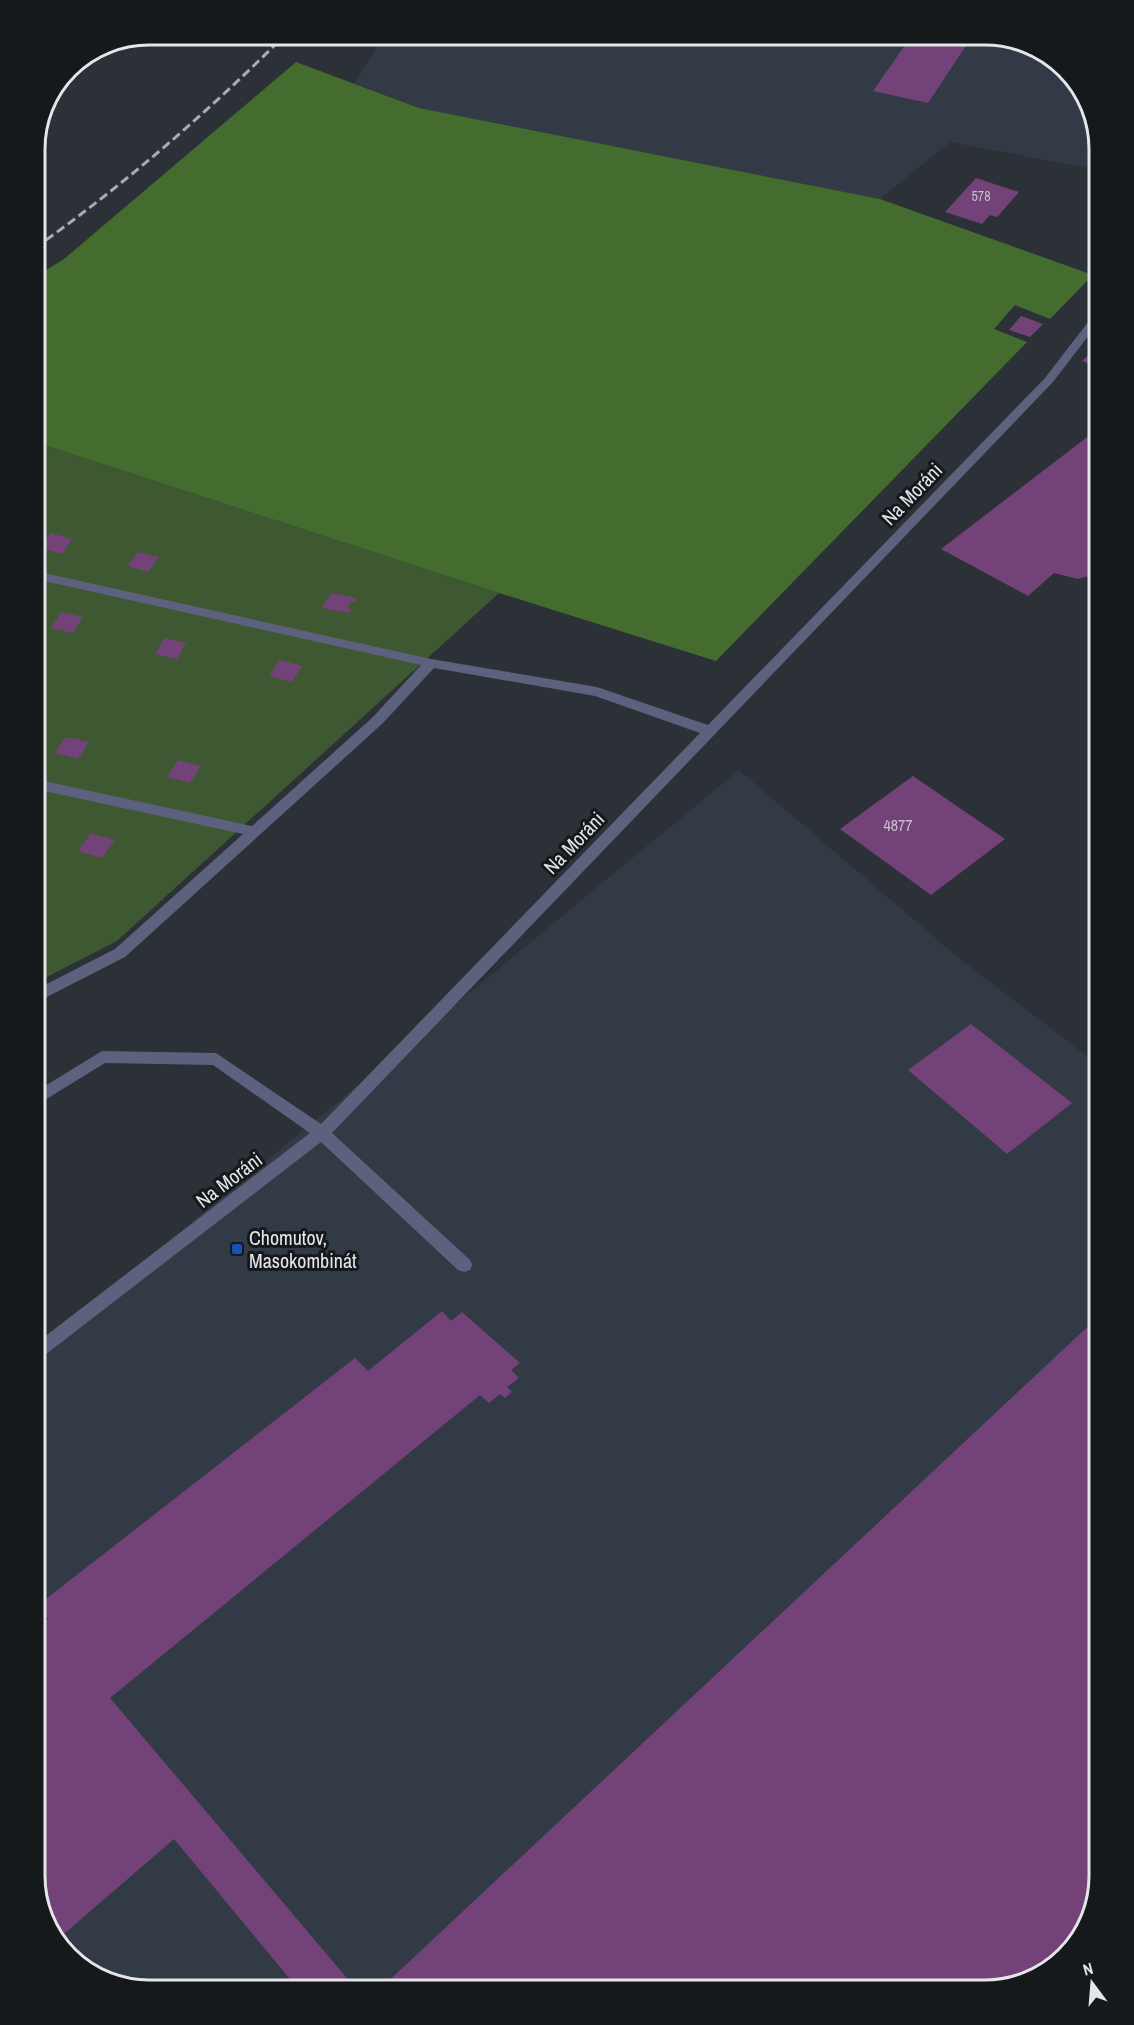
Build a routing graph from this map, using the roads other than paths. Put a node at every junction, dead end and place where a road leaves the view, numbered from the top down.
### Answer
1 (1089, 329) edge
2 (45, 577) edge
3 (431, 663) junction
4 (710, 731) junction
5 (45, 786) edge
6 (256, 832) junction
7 (45, 992) edge
8 (45, 1094) edge
9 (322, 1133) junction
10 (464, 1265) dead end
11 (45, 1345) edge

1 - 4 lane, Na Moráni
2 - 3 lane
3 - 4 lane
3 - 6 lane
4 - 9 lane, Na Moráni
5 - 6 lane
6 - 7 lane
8 - 9 lane
9 - 10 lane
9 - 11 lane, Na Moráni

